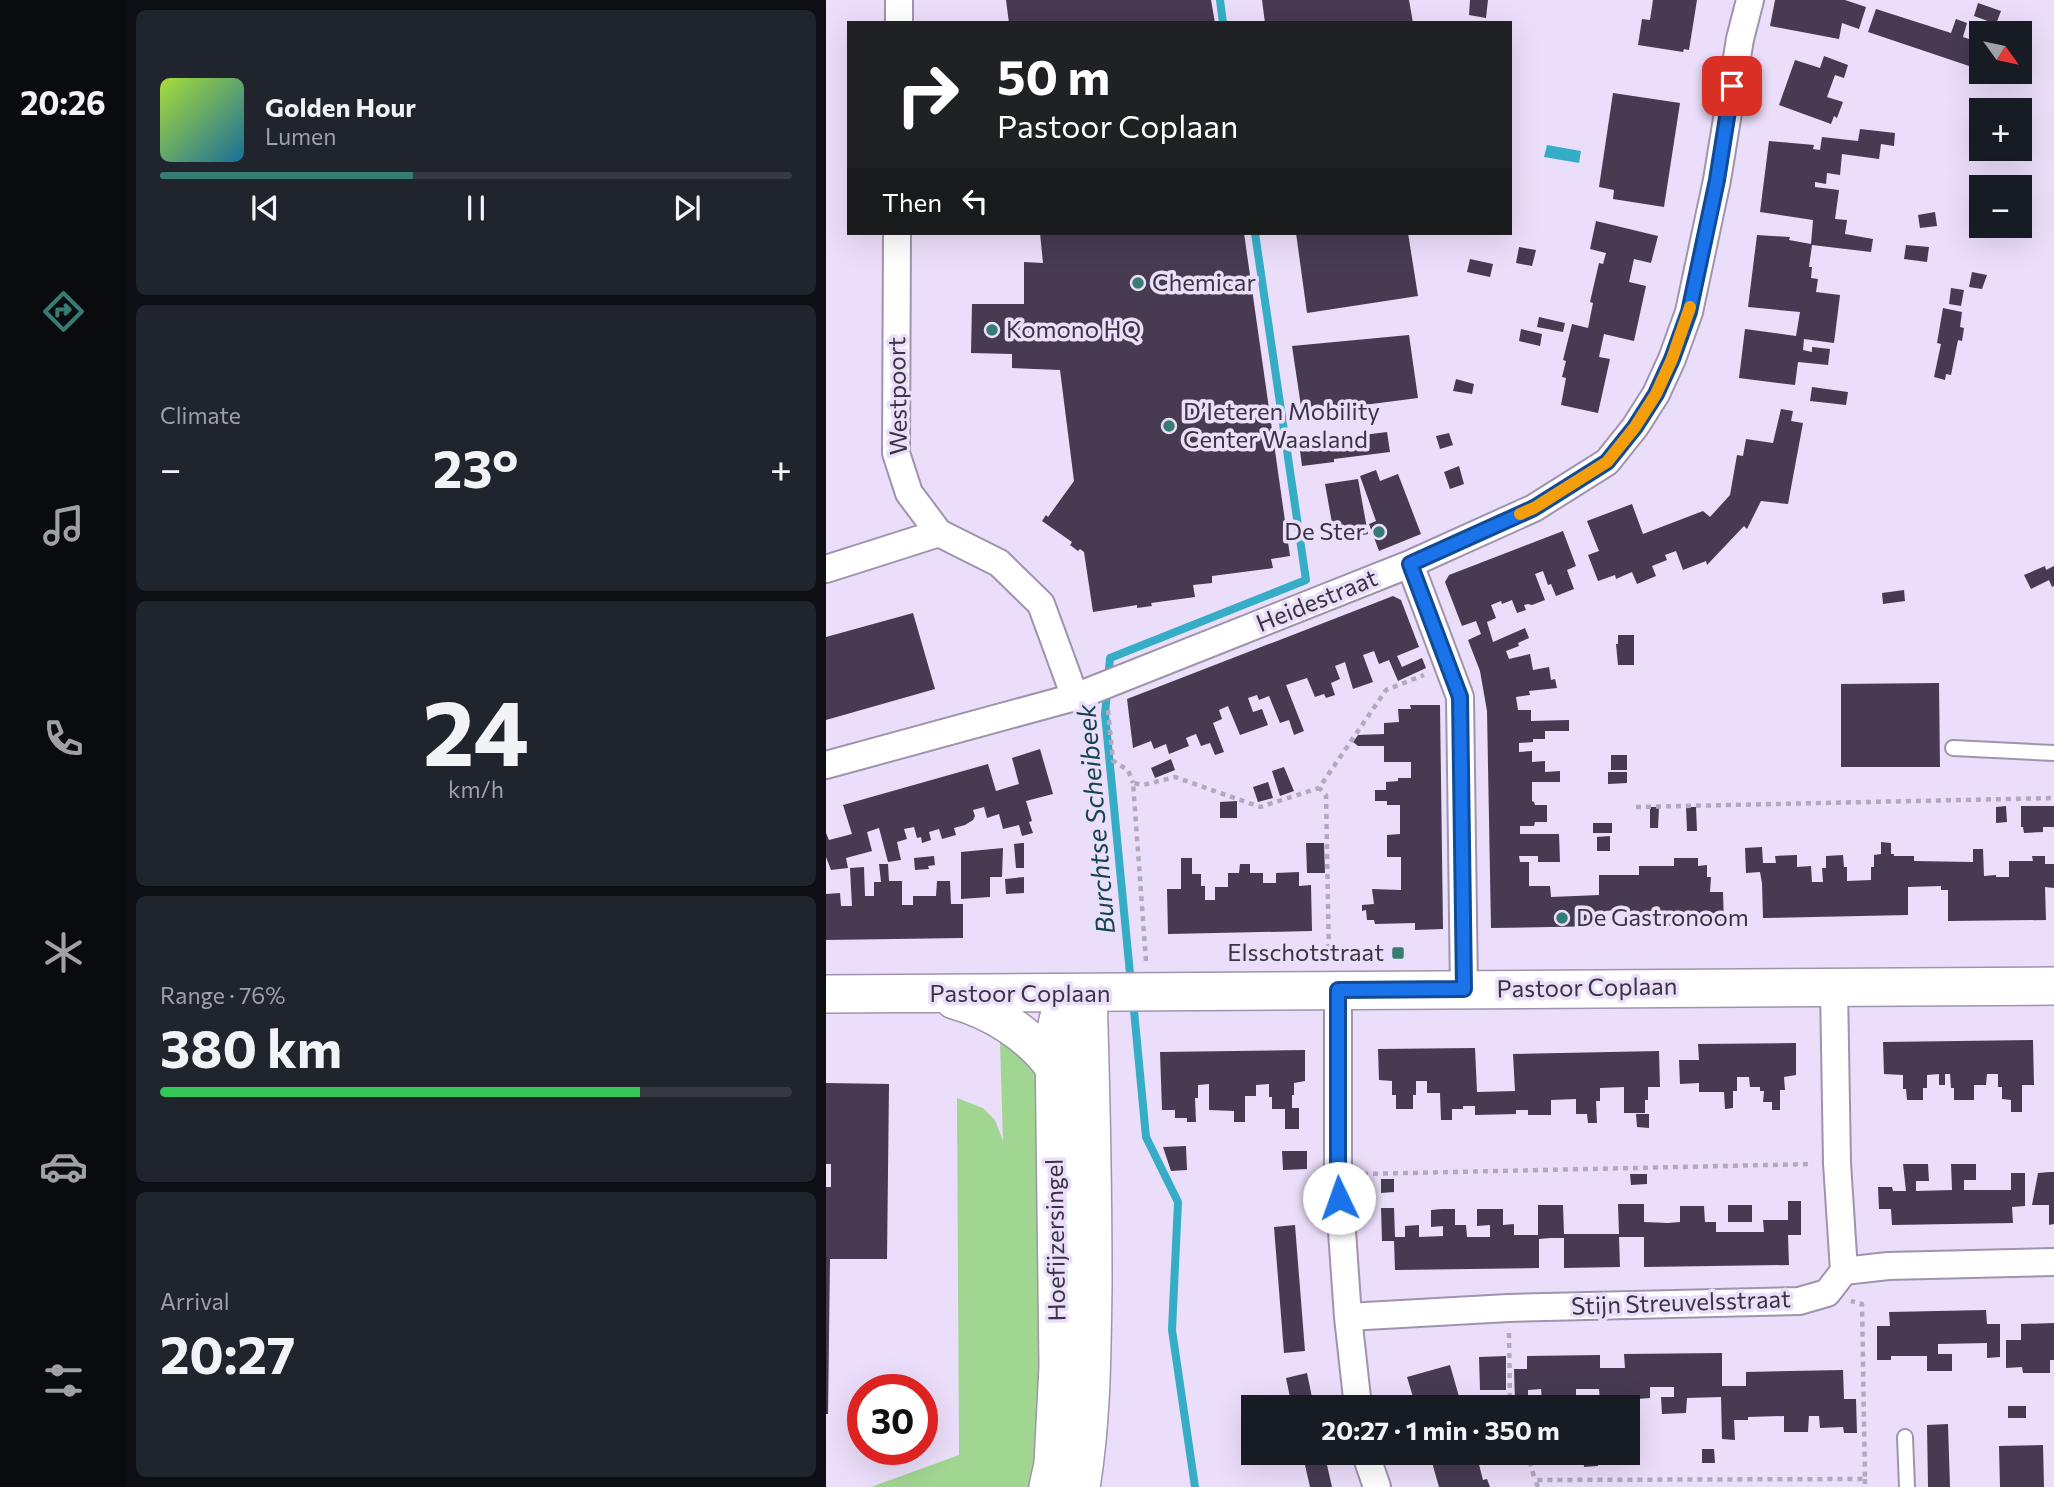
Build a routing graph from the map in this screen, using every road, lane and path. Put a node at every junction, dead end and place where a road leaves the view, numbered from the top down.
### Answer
1 (899, 0) edge
2 (1750, 0) edge
3 (899, 21) edge
4 (897, 235) edge
5 (939, 533) junction
6 (1410, 564) junction
7 (826, 569) edge
8 (1448, 665) junction
9 (1106, 684) junction
10 (1075, 697) junction
11 (1953, 748) dead end
12 (2054, 753) edge
13 (826, 765) edge
14 (1133, 783) junction
15 (1319, 788) junction
16 (2054, 798) edge
17 (1636, 807) dead end
18 (2054, 986) edge
19 (1834, 987) junction
20 (1464, 989) junction
21 (1334, 991) junction
22 (1077, 993) junction
23 (1148, 993) junction
24 (826, 994) edge
25 (932, 994) junction
26 (1054, 1067) junction
27 (1837, 1163) junction
28 (1338, 1174) junction
29 (2054, 1262) edge
30 (1844, 1271) junction
31 (1508, 1308) junction
32 (1348, 1317) junction
33 (1357, 1395) edge
34 (1510, 1395) edge
35 (1905, 1437) dead end
36 (1369, 1465) edge
37 (1531, 1465) edge
38 (1535, 1479) junction
39 (1865, 1479) junction
40 (1048, 1487) edge
41 (1081, 1487) edge
42 (1377, 1487) edge
43 (1538, 1487) edge
44 (1865, 1487) edge
45 (1907, 1487) edge

1 - 3 street
2 - 6 street, Heidestraat
4 - 5 street, Westpoort
5 - 7 street
5 - 10 street, Westpoort
6 - 8 street
6 - 9 street, Heidestraat
8 - 15 path
8 - 20 street
9 - 10 street, Heidestraat
9 - 14 path
10 - 13 street, Heidestraat
11 - 12 lane
14 - 15 path
14 - 23 path
15 - 21 path
16 - 17 path
18 - 19 street, Pastoor Coplaan
19 - 20 street, Pastoor Coplaan
19 - 27 street
20 - 21 street, Pastoor Coplaan
21 - 23 street, Pastoor Coplaan
21 - 28 street
22 - 23 street, Pastoor Coplaan
22 - 25 street, Pastoor Coplaan
22 - 26 street, Hoefijzersingel
22 - 41 street, Hoefijzersingel
24 - 25 street, Pastoor Coplaan
25 - 26 street
26 - 40 street, Hoefijzersingel
27 - 28 path
27 - 30 street
28 - 32 street
29 - 30 street
30 - 31 street, Stijn Streuvelsstraat
30 - 39 path
31 - 32 street, Stijn Streuvelsstraat
31 - 34 path
32 - 33 street
35 - 45 lane
36 - 42 street
37 - 38 path
38 - 39 path
38 - 43 path
39 - 44 path

